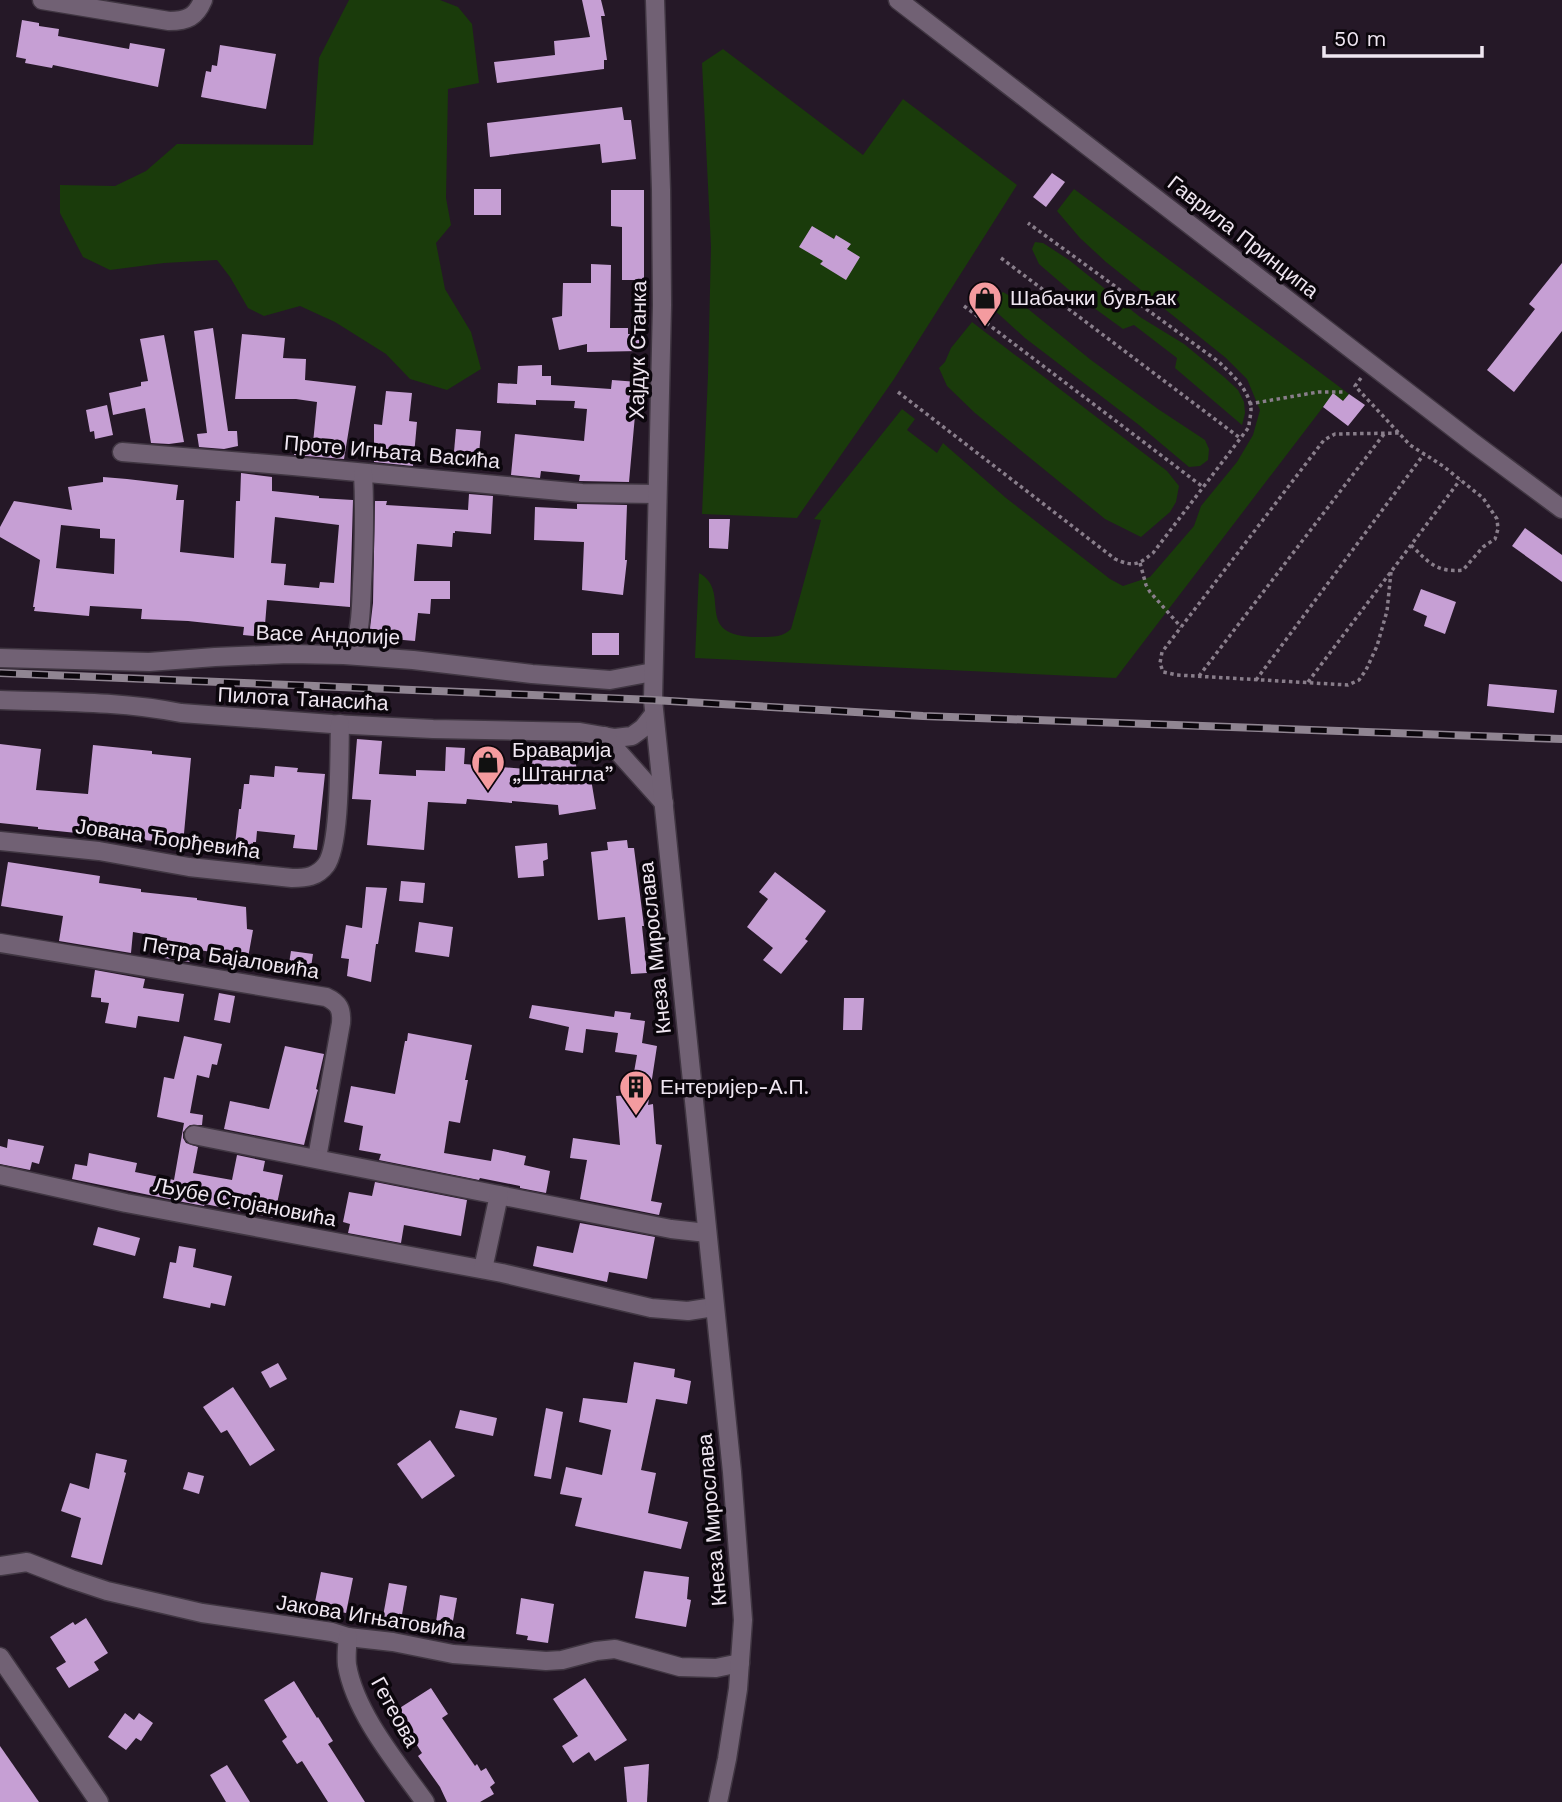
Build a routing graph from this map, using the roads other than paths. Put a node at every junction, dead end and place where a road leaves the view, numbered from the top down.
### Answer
1 (43, 0) edge
2 (203, 0) edge
3 (654, 0) edge
4 (898, 0) edge
5 (122, 452) dead end
6 (363, 473) junction
7 (657, 494) junction
8 (1562, 509) edge
9 (351, 655) junction
10 (0, 658) edge
11 (653, 672) junction
12 (0, 700) edge
13 (654, 707) junction
14 (340, 724) junction
15 (604, 736) junction
16 (664, 803) junction
17 (0, 841) edge
18 (0, 943) edge
19 (194, 1135) dead end
20 (317, 1158) junction
21 (0, 1175) edge
22 (499, 1195) junction
23 (706, 1233) junction
24 (483, 1269) junction
25 (714, 1307) junction
26 (0, 1566) edge
27 (348, 1637) junction
28 (0, 1657) edge
29 (740, 1663) junction
30 (99, 1802) edge
31 (425, 1802) edge
32 (718, 1802) edge

1 - 2 street
3 - 7 street, Хајдук Станка
4 - 8 street, Гаврила Принципа
5 - 6 street, Проте Игњата Васића
6 - 7 street, Проте Игњата Васића
6 - 9 street
7 - 11 street, Хајдук Станка
9 - 10 street, Васе Андолије
9 - 11 street, Васе Андолије
11 - 13 street, Хајдук Станка
12 - 14 street, Пилота Танасића
13 - 15 street, Пилота Танасића
13 - 16 street, Кнеза Мирослава
14 - 15 street, Пилота Танасића
14 - 17 street, Јована Ђорђевића
15 - 16 street
16 - 23 street, Кнеза Мирослава
18 - 20 street, Петра Бајаловића
19 - 20 street
20 - 22 street
21 - 24 street, Љубе Стојановића
22 - 23 street
22 - 24 street
23 - 25 street, Кнеза Мирослава
24 - 25 street, Љубе Стојановића
25 - 29 street, Кнеза Мирослава
26 - 27 street, Јакова Игњатовића
27 - 29 street, Јакова Игњатовића
27 - 31 street, Гетеова
28 - 30 street
29 - 32 street, Кнеза Мирослава

